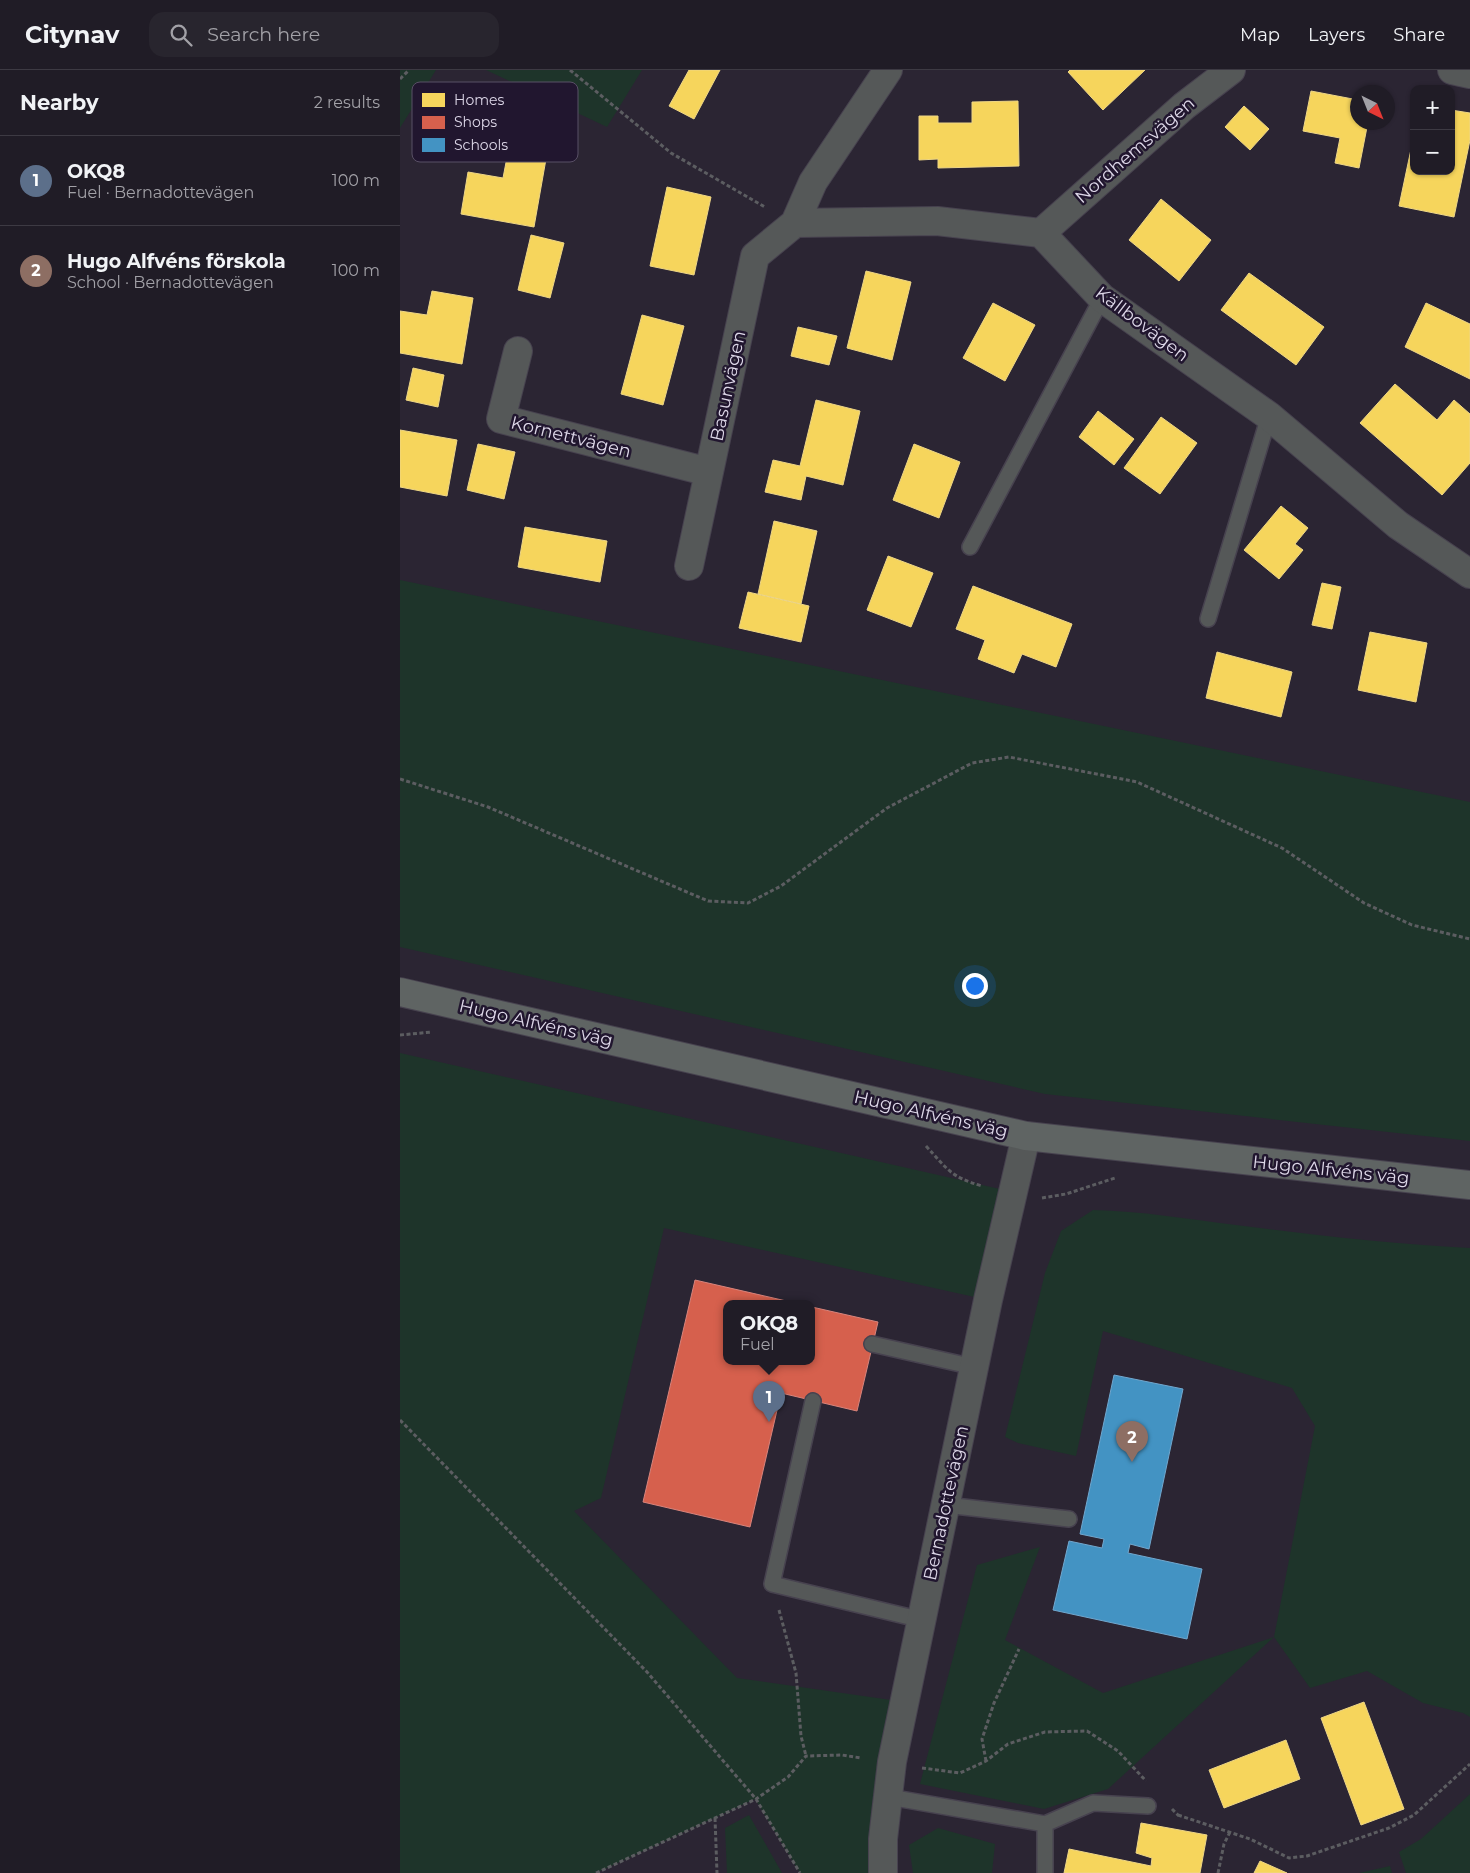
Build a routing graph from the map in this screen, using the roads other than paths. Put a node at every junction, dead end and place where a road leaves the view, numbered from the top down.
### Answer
1 (888, 70) edge
2 (1231, 70) edge
3 (1452, 70) edge
4 (1470, 74) edge
5 (795, 223) junction
6 (1041, 233) junction
7 (1102, 298) junction
8 (518, 351) dead end
9 (1269, 416) junction
10 (709, 472) junction
11 (970, 547) dead end
12 (689, 566) dead end
13 (1470, 574) edge
14 (1208, 619) dead end
15 (400, 992) edge
16 (1026, 1136) junction
17 (1470, 1185) edge
18 (872, 1344) dead end
19 (974, 1367) junction
20 (813, 1401) dead end
21 (946, 1505) junction
22 (1069, 1519) dead end
23 (922, 1620) junction
24 (889, 1797) junction
25 (1148, 1806) road end
26 (1044, 1824) junction
27 (884, 1873) edge
28 (1045, 1873) edge

1 - 5 street
2 - 6 street, Nordhemsvägen
3 - 4 street
5 - 6 street
5 - 10 street, Basunvägen
6 - 7 street, Källbovägen
7 - 9 street, Källbovägen
7 - 11 lane
8 - 10 street, Kornettvägen
9 - 13 street, Källbovägen
9 - 14 lane
10 - 12 street, Basunvägen
15 - 16 street, Hugo Alfvéns väg
16 - 17 street, Hugo Alfvéns väg
16 - 19 street, Bernadottevägen
18 - 19 lane
19 - 21 street, Bernadottevägen
20 - 23 lane
21 - 22 lane
21 - 23 street, Bernadottevägen
23 - 24 street, Bernadottevägen
24 - 26 lane
24 - 27 street, Bernadottevägen
25 - 26 lane
26 - 28 lane

